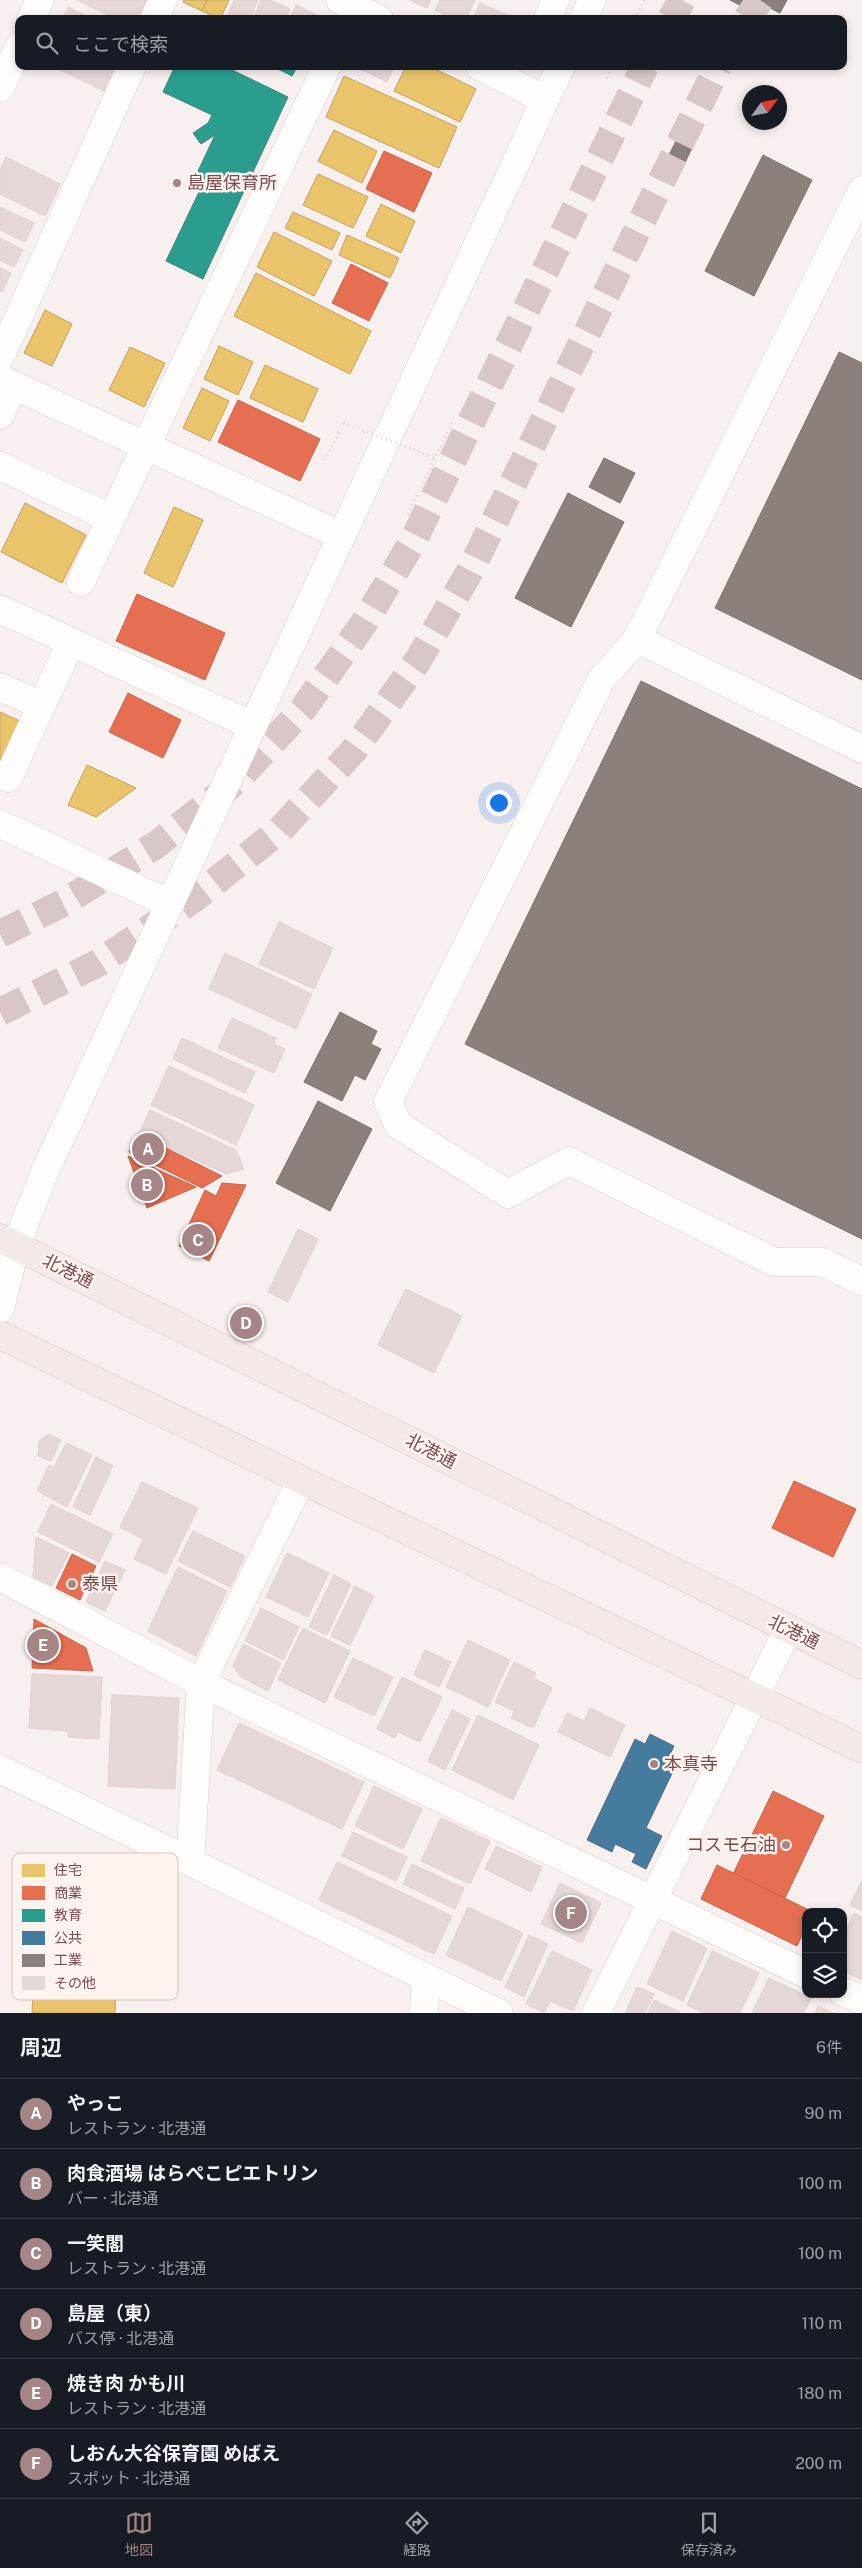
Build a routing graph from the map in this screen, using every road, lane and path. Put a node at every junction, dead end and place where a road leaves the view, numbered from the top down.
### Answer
1 (40, 0) edge
2 (163, 0) edge
3 (555, 0) edge
4 (592, 0) edge
5 (644, 0) edge
6 (351, 6) edge
7 (34, 15) edge
8 (156, 15) edge
9 (370, 15) edge
10 (549, 15) edge
11 (585, 15) edge
12 (637, 15) edge
13 (15, 56) edge
14 (130, 70) edge
15 (325, 70) edge
16 (488, 70) edge
17 (558, 70) edge
18 (610, 70) edge
19 (607, 78) dead end
20 (0, 88) edge
21 (545, 100) junction
22 (862, 190) edge
23 (0, 358) edge
24 (7, 383) edge
25 (0, 415) edge
26 (453, 421) dead end
27 (145, 446) junction
28 (435, 458) junction
29 (325, 460) dead end
30 (0, 466) edge
31 (408, 514) dead end
32 (110, 518) junction
33 (342, 536) junction
34 (80, 582) dead end
35 (0, 609) edge
36 (637, 639) junction
37 (71, 642) junction
38 (0, 687) edge
39 (41, 705) junction
40 (253, 726) junction
41 (862, 749) edge
42 (8, 778) dead end
43 (0, 824) edge
44 (170, 904) junction
45 (8, 1242) edge
46 (862, 1281) edge
47 (0, 1309) edge
48 (0, 1335) edge
49 (301, 1480) junction
50 (0, 1577) edge
51 (788, 1630) junction
52 (862, 1665) edge
53 (201, 1683) junction
54 (754, 1697) junction
55 (862, 1749) edge
56 (0, 1769) edge
57 (172, 1853) edge
58 (178, 1856) edge
59 (190, 1862) junction
60 (652, 1902) junction
61 (802, 1972) edge
62 (426, 1978) junction
63 (847, 1994) edge
64 (862, 2000) edge
65 (424, 2013) edge
66 (499, 2013) edge
67 (596, 2013) edge

1 - 7 street
2 - 8 street
3 - 10 street
4 - 11 street
5 - 12 path
6 - 9 street
13 - 20 street
14 - 23 street
15 - 27 street
16 - 21 street
17 - 21 street
18 - 19 path
21 - 33 street
22 - 36 street
24 - 25 street
24 - 27 street
26 - 28 path
27 - 32 street
27 - 33 street
28 - 29 path, bridge
28 - 31 path
30 - 32 street
32 - 34 street
33 - 40 street
35 - 37 street
36 - 41 street
36 - 46 street
37 - 39 street
37 - 40 street
38 - 39 street
39 - 42 street
40 - 44 street
43 - 44 street
44 - 45 street
45 - 47 street
45 - 51 main road, 北港通
48 - 49 main road
49 - 53 street
49 - 54 main road
50 - 53 street
51 - 52 main road, 北港通
51 - 54 street
53 - 59 street
53 - 60 street
54 - 55 main road
54 - 60 street
56 - 57 street
58 - 59 street
59 - 62 street
60 - 61 street
60 - 67 street
62 - 65 street
62 - 66 street
63 - 64 street

